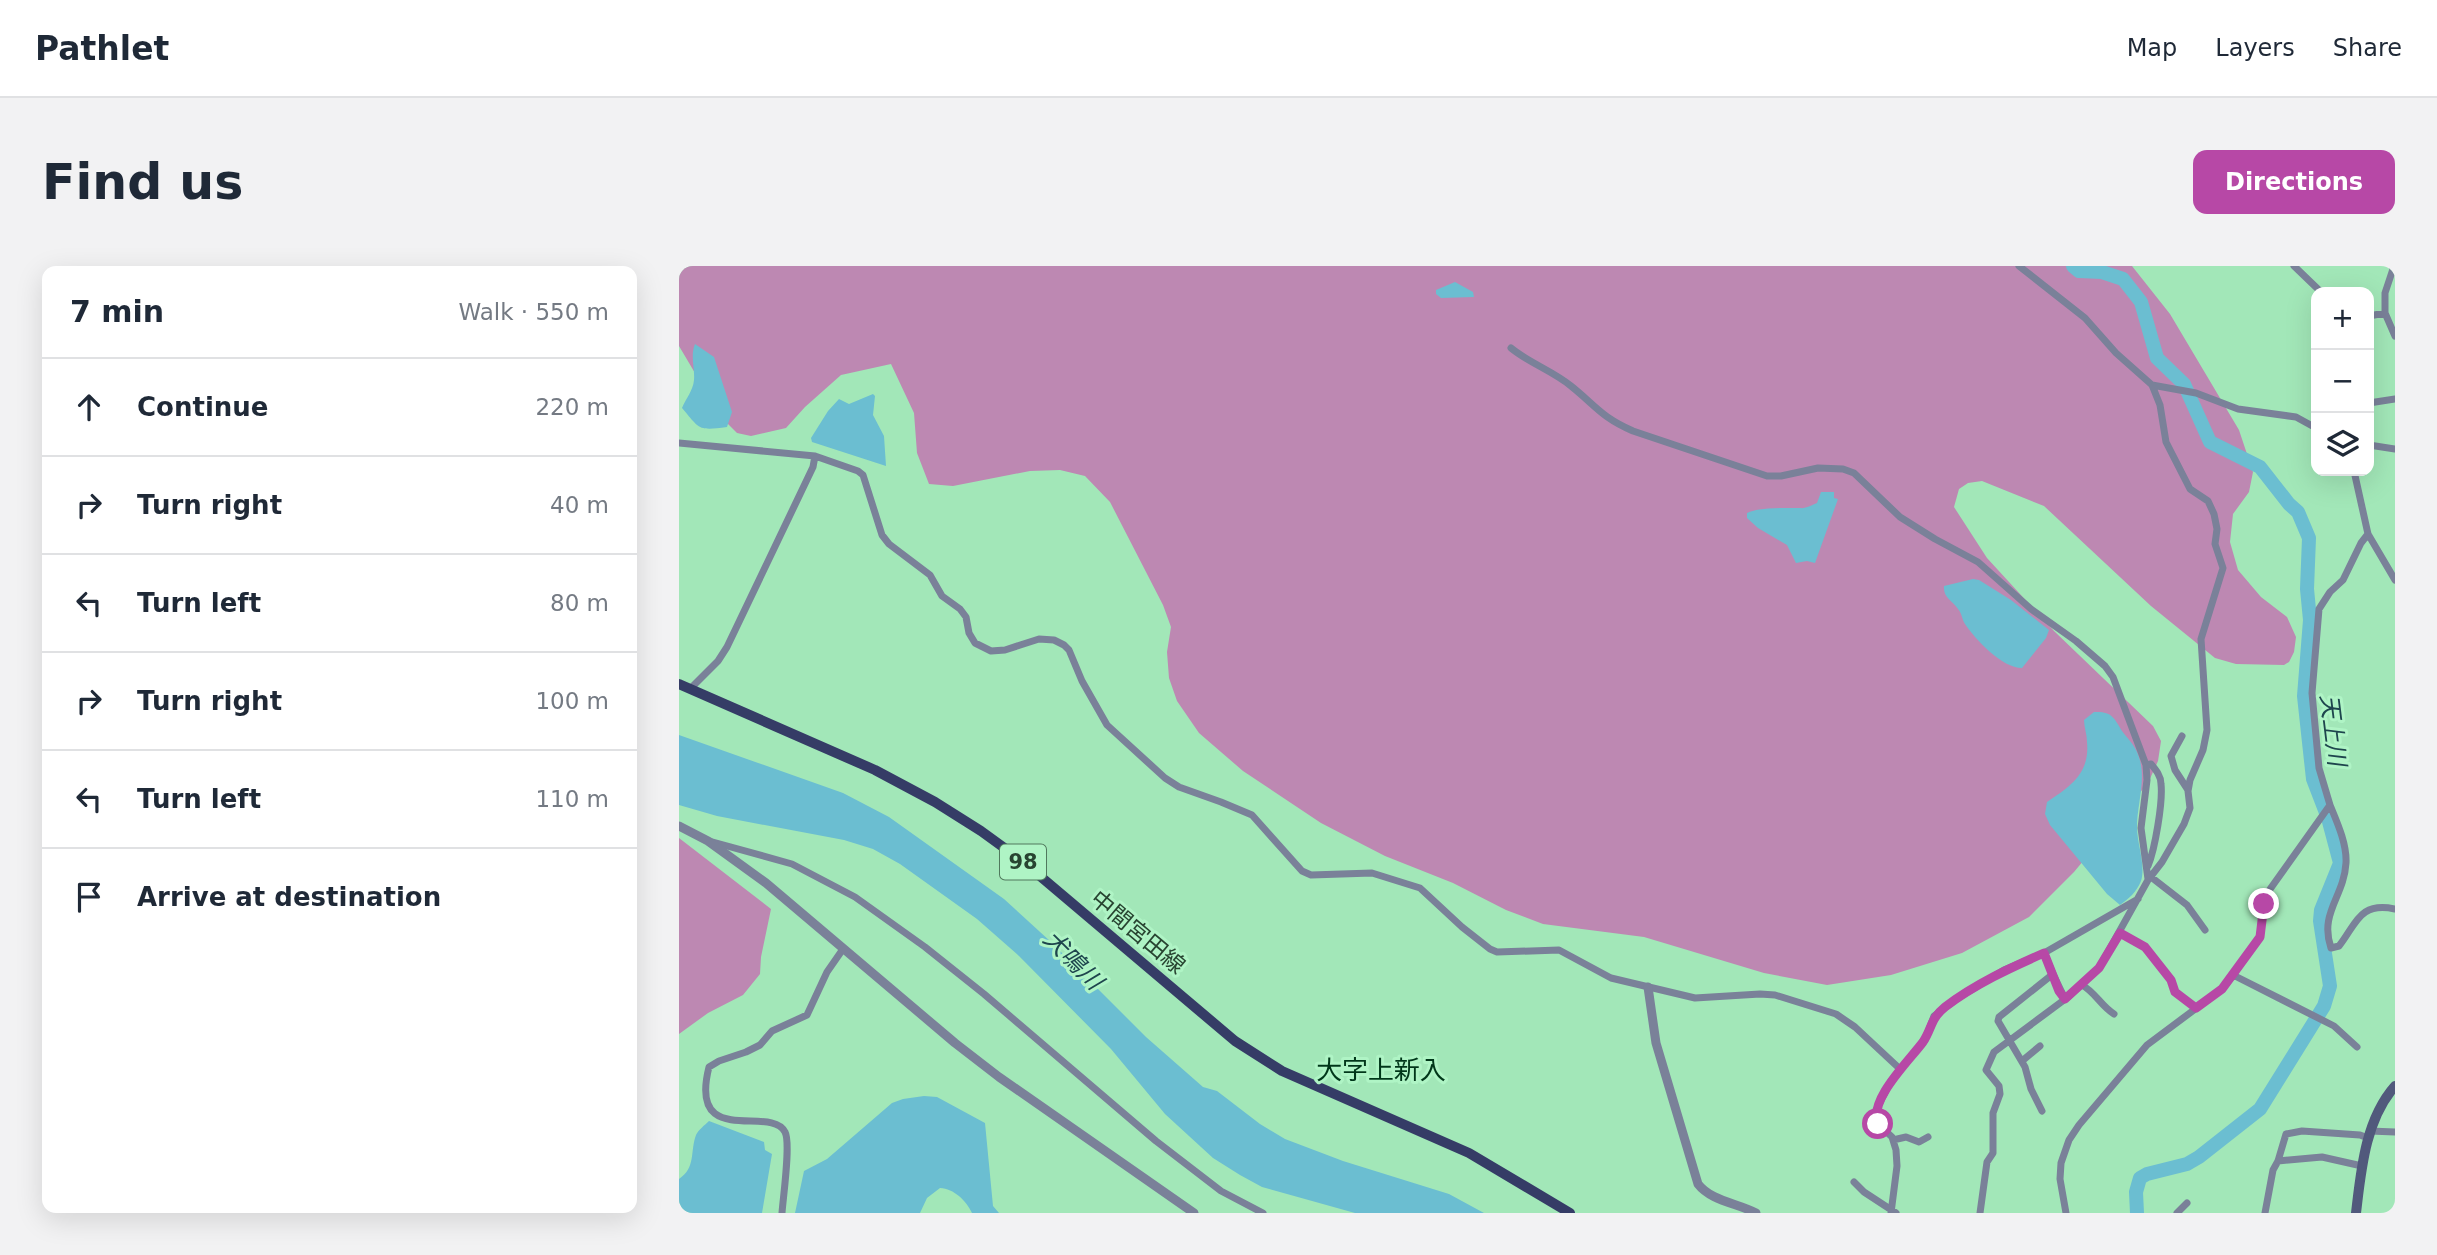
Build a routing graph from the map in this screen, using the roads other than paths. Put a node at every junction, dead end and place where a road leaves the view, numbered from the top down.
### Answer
1 (2019, 266) edge
2 (2294, 266) edge
3 (2394, 266) edge
4 (2316, 287) edge
5 (2385, 313) junction
6 (2374, 315) edge
7 (2395, 336) edge
8 (1511, 348) dead end
9 (2153, 385) junction
10 (2395, 398) edge
11 (2374, 402) edge
12 (2311, 425) edge
13 (680, 445) edge
14 (2374, 446) edge
15 (2395, 449) edge
16 (815, 456) junction
17 (2355, 476) edge
18 (2368, 534) junction
19 (2395, 580) edge
20 (679, 684) edge
21 (690, 689) junction
22 (2182, 736) dead end
23 (2146, 765) junction
24 (2188, 791) junction
25 (2330, 804) junction
26 (679, 826) edge
27 (708, 841) junction
28 (2147, 867) junction
29 (2149, 878) junction
30 (2138, 900) junction
31 (2395, 909) edge
32 (2204, 930) dead end
33 (2120, 933) junction
34 (843, 949) junction
35 (2044, 953) junction
36 (2053, 974) junction
37 (2233, 975) junction
38 (2082, 985) junction
39 (1648, 987) junction
40 (2065, 999) junction
41 (2196, 1008) junction
42 (2114, 1014) dead end
43 (2011, 1040) junction
44 (2040, 1046) dead end
45 (2357, 1047) dead end
46 (2022, 1061) junction
47 (1900, 1069) junction
48 (2395, 1086) edge
49 (2042, 1111) dead end
50 (2395, 1132) edge
51 (2369, 1134) junction
52 (1928, 1137) dead end
53 (1893, 1140) junction
54 (2278, 1161) junction
55 (2362, 1166) junction
56 (1854, 1182) dead end
57 (2187, 1203) dead end
58 (1893, 1212) edge
59 (782, 1213) edge
60 (1194, 1213) edge
61 (1263, 1213) edge
62 (1570, 1213) edge
63 (1756, 1213) edge
64 (1980, 1213) edge
65 (2066, 1213) edge
66 (2177, 1213) edge
67 (2265, 1213) edge
68 (2356, 1213) edge

1 - 9 street
2 - 4 street
3 - 5 street
5 - 6 street
5 - 7 street
8 - 23 street
9 - 12 street
9 - 24 street
10 - 11 street
13 - 16 street
14 - 15 street
16 - 21 street
16 - 39 street
17 - 18 street
18 - 19 street
18 - 25 street
20 - 21 main road, 中間宮田線 / 98
21 - 62 main road, 中間宮田線 / 98
22 - 24 street
23 - 28 street
23 - 28 street
24 - 29 street
25 - 31 street
25 - 37 street
26 - 27 street
27 - 34 street
27 - 61 street
28 - 29 street
29 - 30 street
29 - 32 street
30 - 33 street
30 - 35 street
33 - 38 street
33 - 41 street
34 - 59 street
34 - 60 street
35 - 36 street
35 - 47 street
36 - 40 street
36 - 43 street
37 - 41 street
37 - 45 street
38 - 40 street
38 - 42 street
39 - 47 street
39 - 63 street
40 - 43 street
41 - 65 street
43 - 46 street
43 - 64 street
44 - 46 street
46 - 49 street
47 - 53 street
48 - 51 main road
50 - 51 street
51 - 54 street
51 - 55 main road
52 - 53 street
53 - 58 street
54 - 55 street
54 - 67 street
55 - 68 main road
56 - 58 street
57 - 66 street

